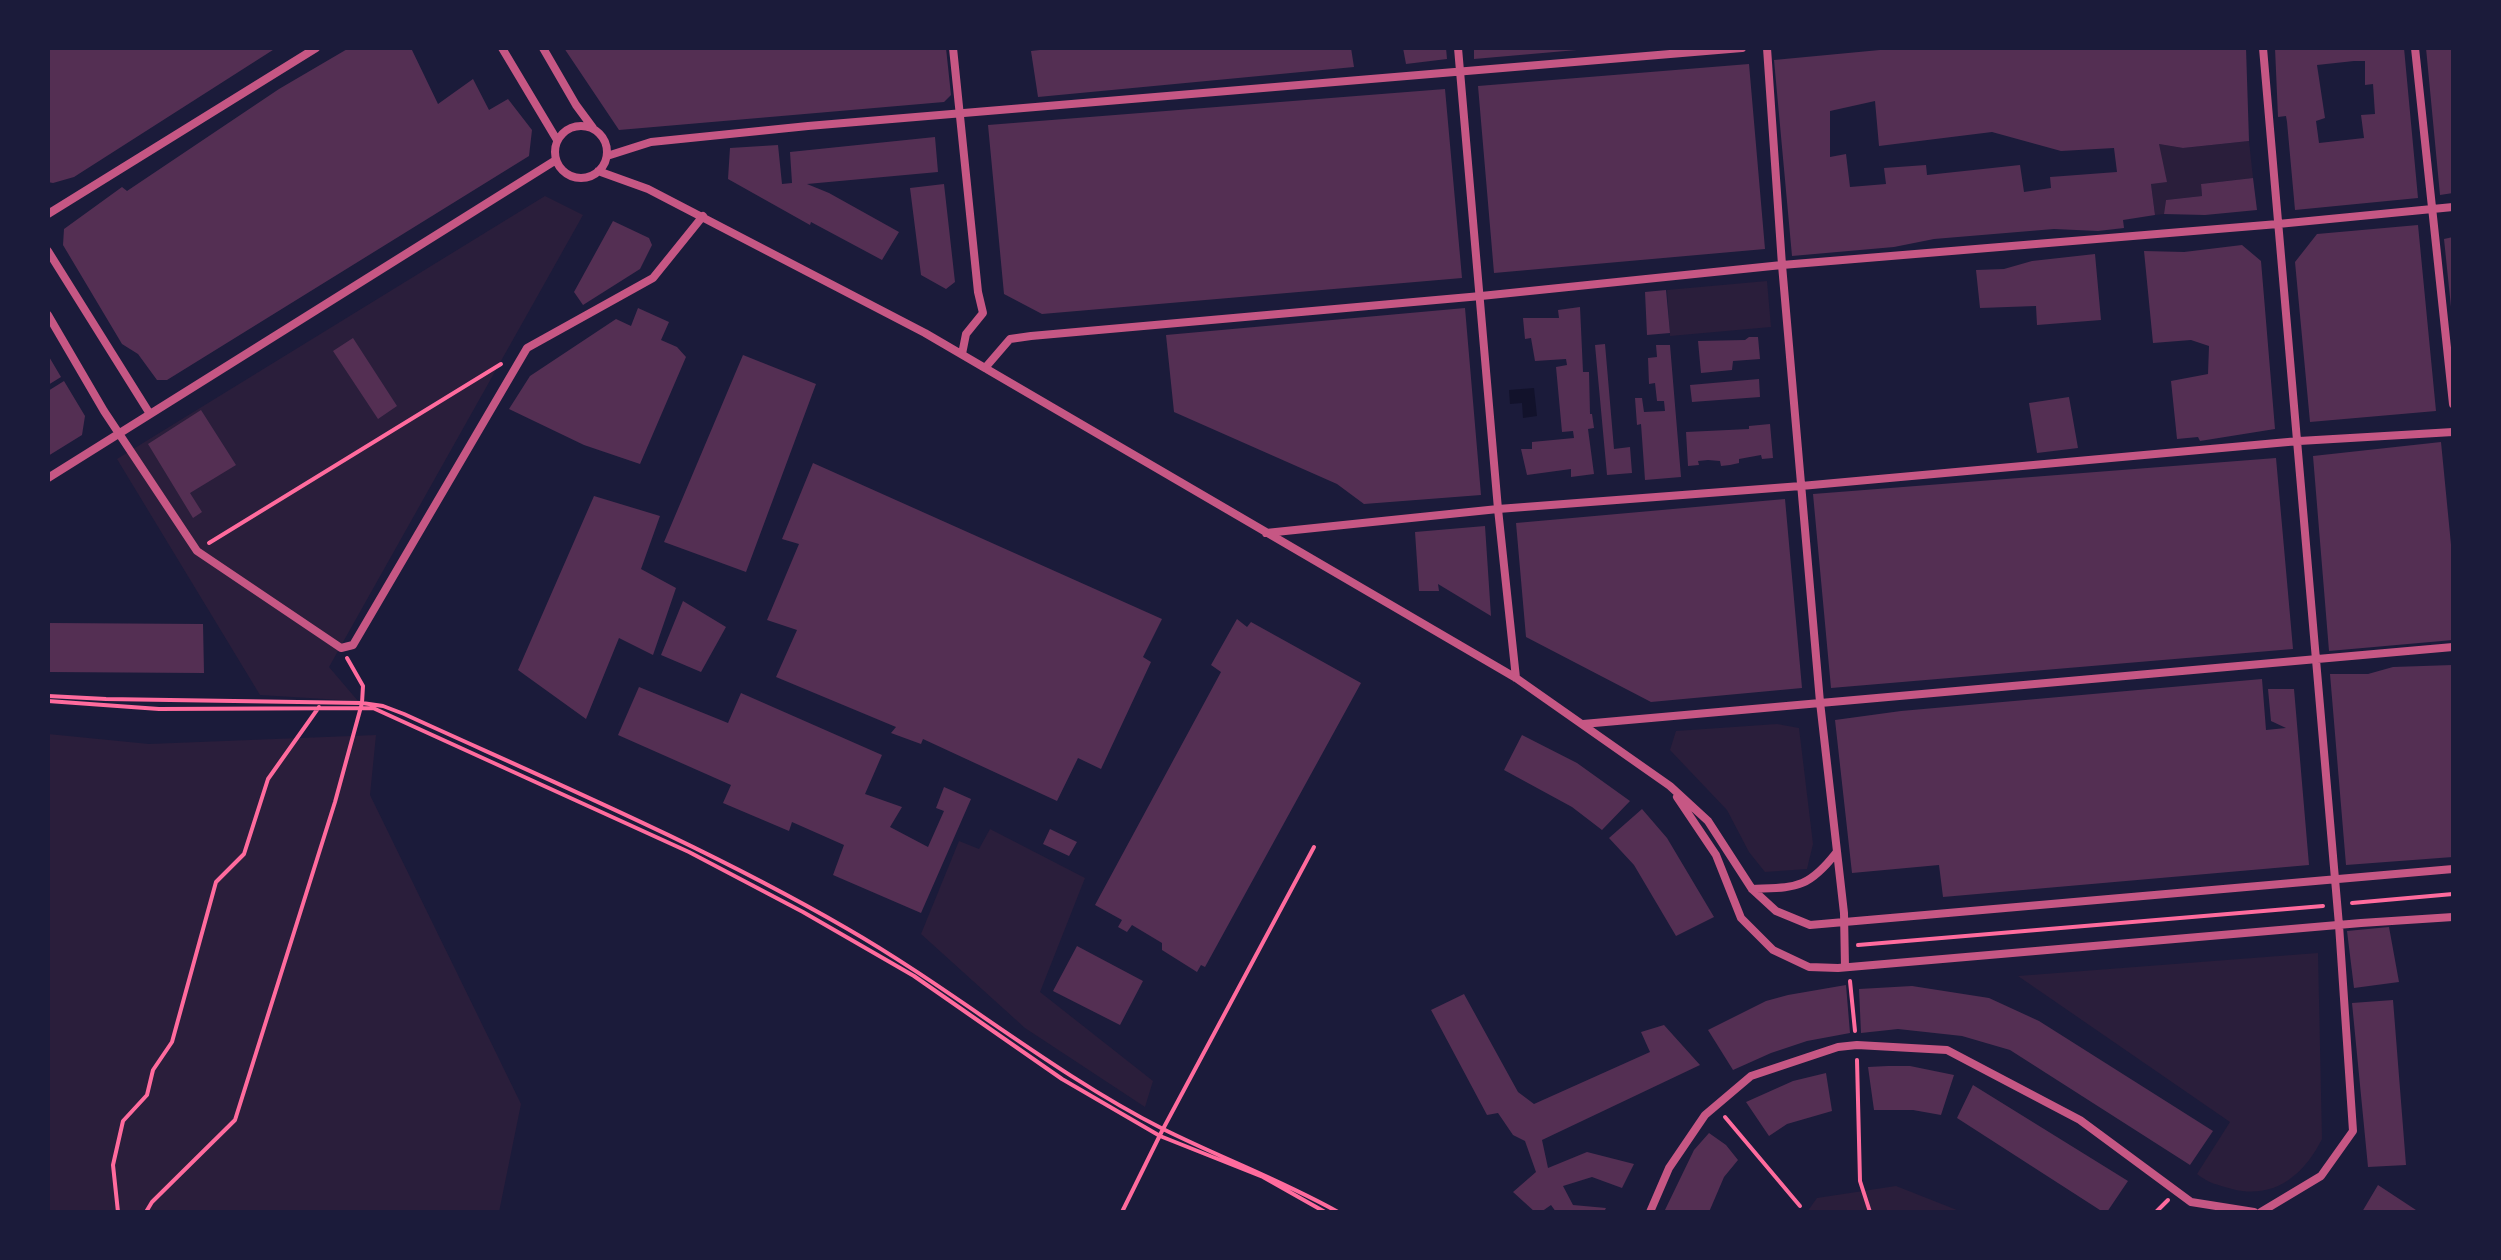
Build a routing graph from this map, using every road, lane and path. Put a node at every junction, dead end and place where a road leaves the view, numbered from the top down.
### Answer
1 (316, 48) edge
2 (502, 48) edge
3 (543, 48) edge
4 (953, 48) edge
5 (1458, 48) edge
6 (1742, 48) edge
7 (1767, 48) edge
8 (2263, 48) edge
9 (2415, 48) edge
10 (1459, 73) junction
11 (960, 115) junction
12 (593, 129) junction
13 (557, 140) junction
14 (607, 156) junction
15 (556, 160) junction
16 (598, 171) junction
17 (2453, 207) edge
18 (2430, 209) junction
19 (48, 214) edge
20 (703, 216) junction
21 (2278, 224) junction
22 (48, 251) edge
23 (1782, 265) junction
24 (1481, 296) junction
25 (48, 315) edge
26 (962, 354) junction
27 (501, 364) dead end
28 (985, 368) junction
29 (2453, 404) edge
30 (150, 414) junction
31 (2453, 432) edge
32 (119, 433) junction
33 (2299, 441) junction
34 (48, 478) edge
35 (1801, 486) junction
36 (1498, 509) junction
37 (1264, 533) junction
38 (197, 551) junction
39 (2453, 647) edge
40 (341, 648) junction
41 (2315, 660) junction
42 (1516, 678) junction
43 (48, 698) edge
44 (1820, 702) junction
45 (361, 706) junction
46 (319, 707) junction
47 (1583, 724) junction
48 (1670, 786) junction
49 (1314, 847) dead end
50 (1836, 853) junction
51 (2453, 869) edge
52 (2335, 879) junction
53 (1752, 889) junction
54 (2453, 894) edge
55 (2336, 905) junction
56 (2453, 917) edge
57 (1844, 923) junction
58 (2339, 925) junction
59 (1852, 945) dead end
60 (1845, 967) junction
61 (1857, 1045) junction
62 (1716, 1106) junction
63 (1163, 1129) junction
64 (1160, 1136) junction
65 (1800, 1206) dead end
66 (118, 1212) edge
67 (146, 1212) edge
68 (1122, 1212) edge
69 (1325, 1212) edge
70 (1338, 1212) edge
71 (1650, 1212) edge
72 (1870, 1212) edge
73 (2254, 1212) edge
74 (2261, 1212) edge

1 - 19 street
2 - 13 street
3 - 12 street
4 - 11 street
5 - 10 street
6 - 10 street
7 - 23 street
8 - 21 street
9 - 18 street
10 - 11 street
10 - 24 street
11 - 14 street
11 - 26 street
12 - 13 street
12 - 14 street
13 - 15 street
14 - 16 street
15 - 16 street
15 - 30 street
16 - 20 street
17 - 18 street
18 - 21 street
18 - 29 street
20 - 26 street
20 - 40 street
21 - 23 street
21 - 33 street
22 - 30 street
23 - 24 street
23 - 35 street
24 - 28 street
24 - 36 street
25 - 32 street
26 - 28 street
27 - 38 path
28 - 37 street
30 - 32 street
31 - 33 street
32 - 34 street
32 - 38 street
33 - 35 street
33 - 41 street
35 - 36 street
35 - 44 street
36 - 37 street
36 - 42 street
37 - 42 street
38 - 40 street
39 - 41 street
40 - 45 path
41 - 44 street
41 - 52 street
42 - 47 street
43 - 45 path
43 - 46 path
44 - 47 street
44 - 50 street
45 - 46 path
45 - 63 path
45 - 64 path
45 - 67 path
46 - 66 path
47 - 48 street
48 - 53 street
48 - 60 street
49 - 63 path
50 - 53 street
50 - 57 street
51 - 52 street
52 - 55 street
52 - 57 street
53 - 57 street
54 - 55 path
55 - 58 street
55 - 59 path
56 - 58 street
57 - 60 street
58 - 60 street
58 - 74 street
60 - 61 path
61 - 62 street
61 - 72 path
61 - 73 street
62 - 65 path
62 - 71 street
63 - 64 path
63 - 70 path
64 - 68 path
64 - 69 path

